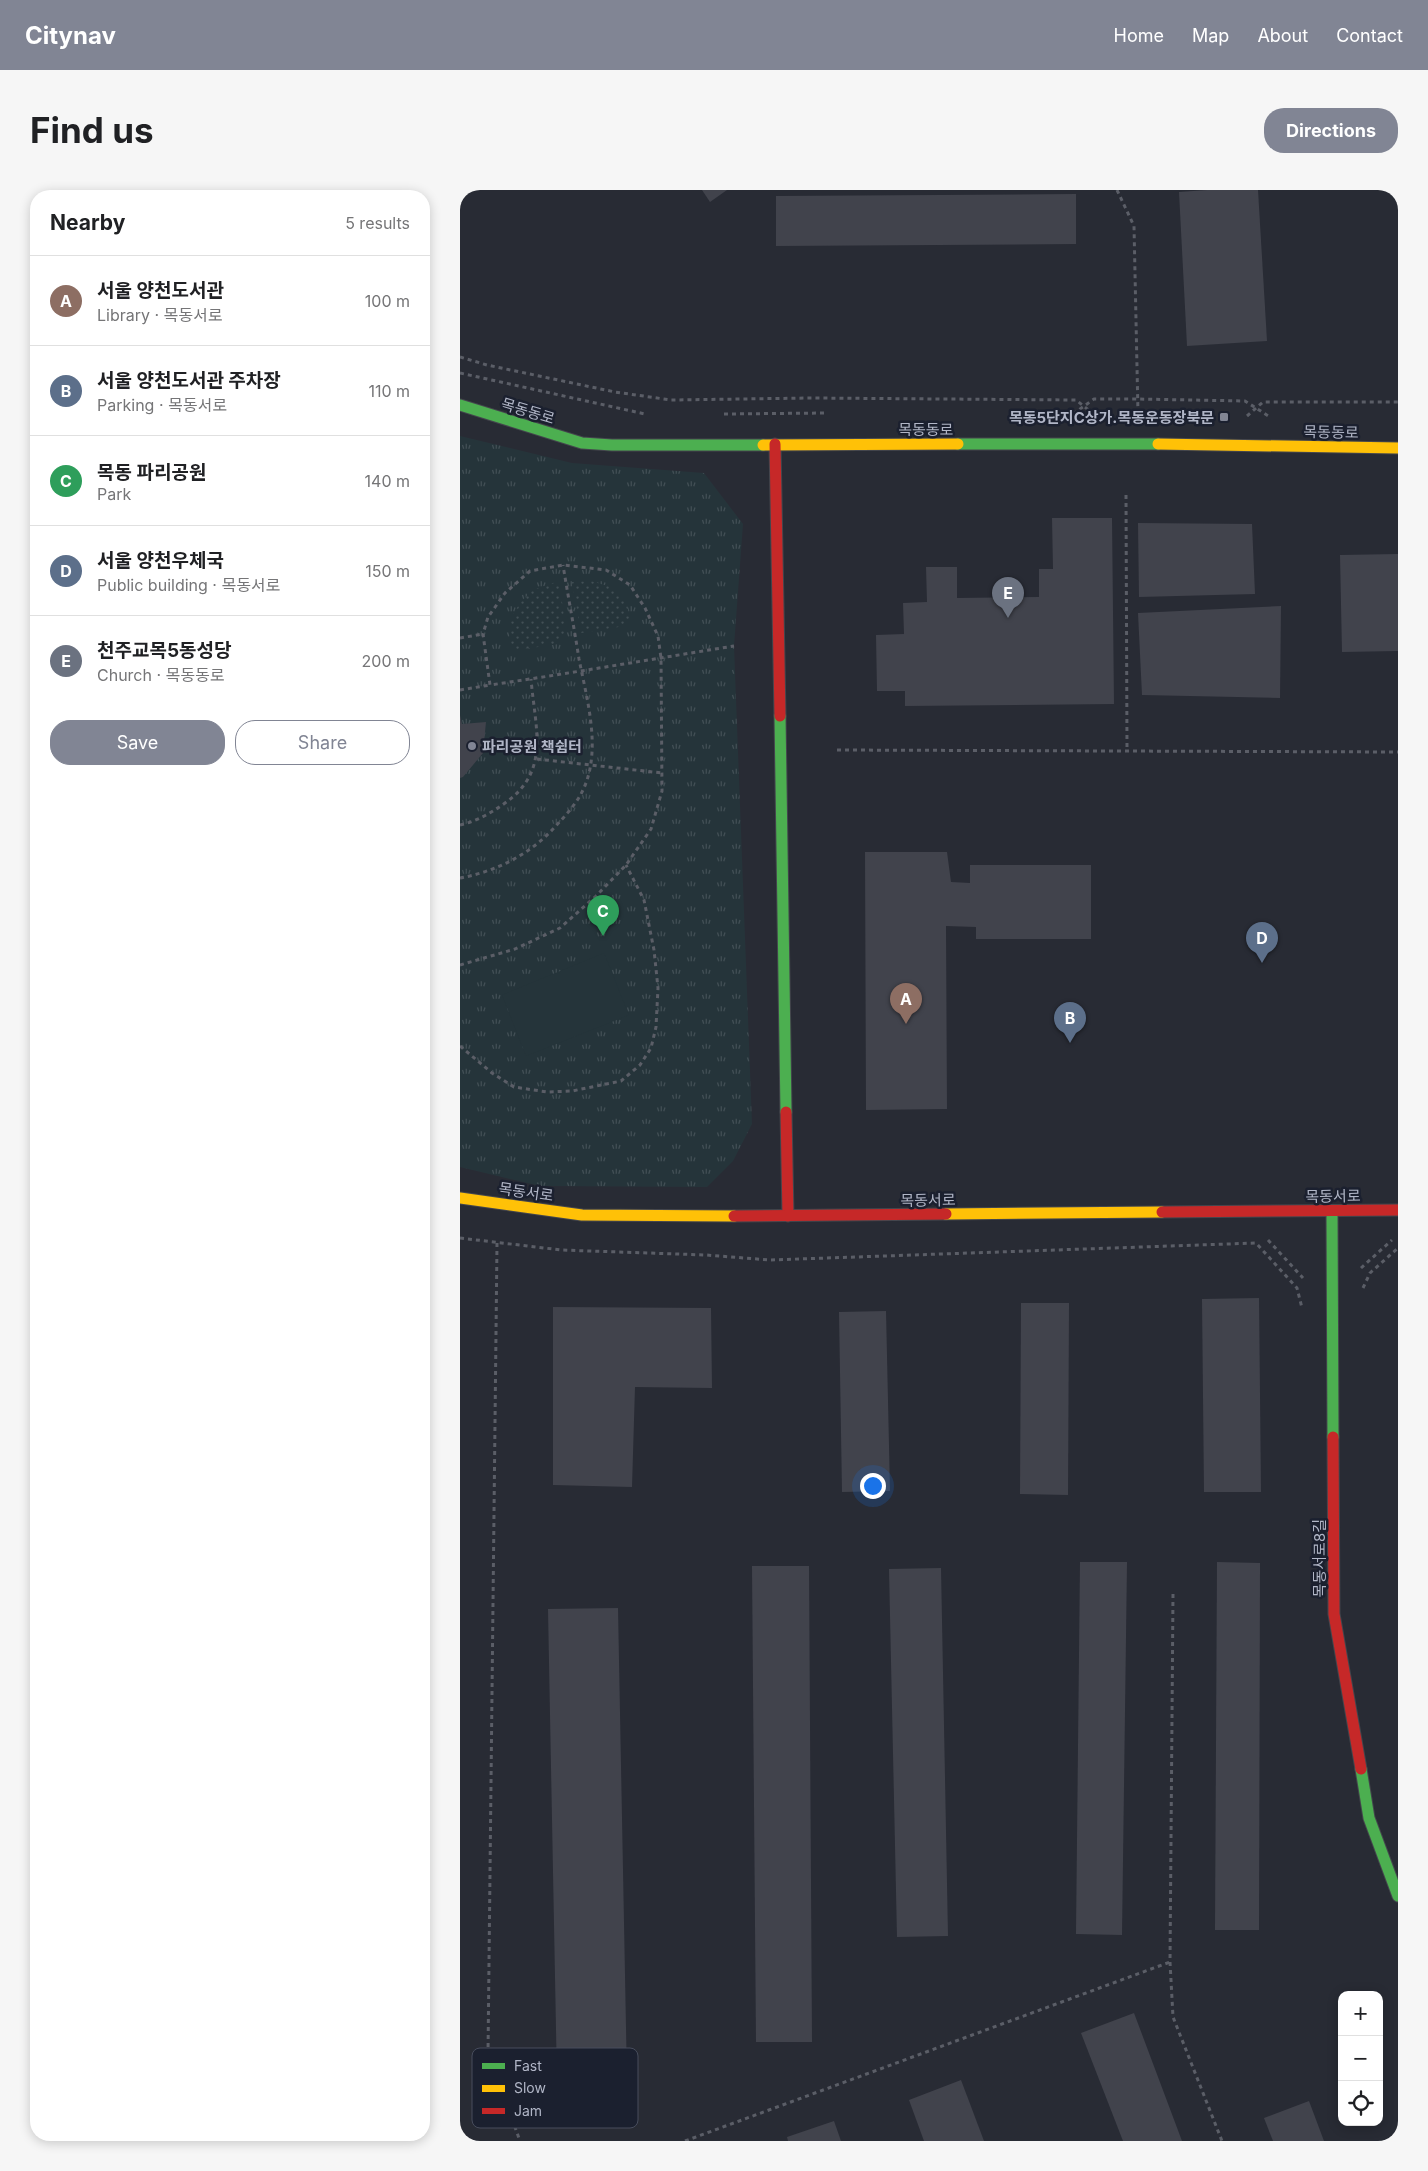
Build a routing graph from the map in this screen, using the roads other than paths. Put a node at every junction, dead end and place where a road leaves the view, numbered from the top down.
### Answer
1 (460, 405) edge
2 (775, 444) junction
3 (1398, 448) edge
4 (460, 1198) edge
5 (1398, 1210) edge
6 (1332, 1211) junction
7 (788, 1216) junction
8 (1398, 1896) edge

1 - 2 main road, 목동동로
2 - 3 main road, 목동동로
2 - 7 main road
4 - 7 main road, 목동서로
5 - 6 main road, 목동서로
6 - 7 main road, 목동서로
6 - 8 main road, 목동서로8길

